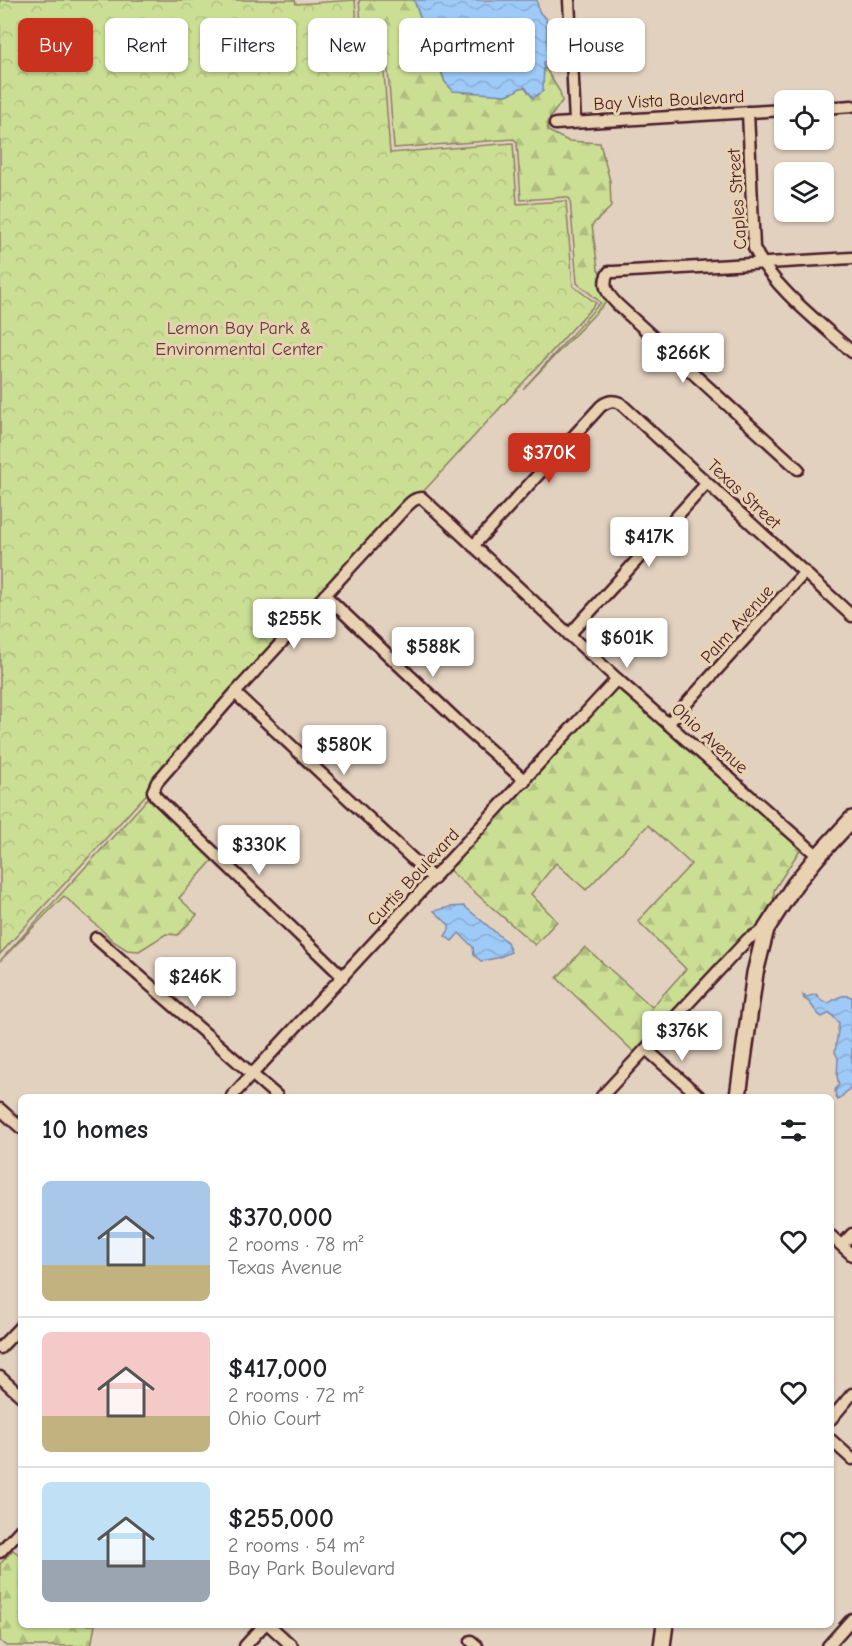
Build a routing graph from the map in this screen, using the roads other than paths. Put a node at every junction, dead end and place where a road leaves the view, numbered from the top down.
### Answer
1 (569, 0) edge
2 (852, 106) edge
3 (834, 107) edge
4 (774, 111) edge
5 (748, 112) junction
6 (575, 122) junction
7 (555, 124) dead end
8 (852, 258) edge
9 (761, 263) junction
10 (852, 352) edge
11 (798, 469) dead end
12 (708, 483) junction
13 (473, 546) junction
14 (805, 572) junction
15 (325, 595) junction
16 (852, 616) edge
17 (569, 635) junction
18 (617, 679) junction
19 (235, 693) junction
20 (668, 724) junction
21 (525, 781) junction
22 (852, 819) edge
23 (818, 856) junction
24 (434, 879) junction
25 (766, 928) junction
26 (96, 938) dead end
27 (343, 977) junction
28 (646, 1049) junction
29 (252, 1075) junction
30 (234, 1094) edge
31 (275, 1094) edge
32 (604, 1094) edge
33 (697, 1094) edge
34 (738, 1094) edge
35 (0, 1109) edge
36 (18, 1125) edge
37 (852, 1234) edge
38 (834, 1238) edge
39 (842, 1245) junction
40 (852, 1255) edge
41 (18, 1329) edge
42 (0, 1348) edge
43 (0, 1377) edge
44 (18, 1393) edge
45 (852, 1394) edge
46 (834, 1415) edge
47 (834, 1443) edge
48 (852, 1459) edge
49 (18, 1531) edge
50 (2, 1544) edge
51 (852, 1619) edge
52 (262, 1628) edge
53 (271, 1628) edge
54 (664, 1628) edge
55 (245, 1646) edge
56 (292, 1646) edge
57 (662, 1646) edge
58 (829, 1646) edge

1 - 6 street
2 - 3 street
4 - 5 street, Bay Vista Boulevard
5 - 6 street, Bay Vista Boulevard
5 - 9 street, Caples Street
6 - 7 street, Bay Vista Boulevard
8 - 9 street
9 - 10 street, Caples Street
9 - 11 street
12 - 13 street, Texas Street
12 - 14 street, Texas Street
12 - 17 street
13 - 15 street, Ohio Avenue
13 - 17 street, Ohio Avenue
14 - 16 street, Texas Street
14 - 20 street, Palm Avenue
15 - 19 street
15 - 21 street
17 - 18 street, Ohio Avenue
18 - 20 street, Ohio Avenue
18 - 21 street, Curtis Boulevard
19 - 24 street
19 - 27 street
20 - 23 street, Ohio Avenue
21 - 24 street, Curtis Boulevard
22 - 23 street
23 - 25 street
24 - 27 street, Curtis Boulevard
25 - 28 street
25 - 34 street
26 - 29 street
27 - 29 street, Curtis Boulevard
28 - 32 street
28 - 33 street
29 - 30 street, Curtis Boulevard
29 - 31 street
35 - 36 street
37 - 39 street
38 - 39 street
39 - 40 street
41 - 42 street
43 - 44 street
45 - 46 street
47 - 48 street
49 - 50 street
51 - 58 street
52 - 55 street
53 - 56 street
54 - 57 street

